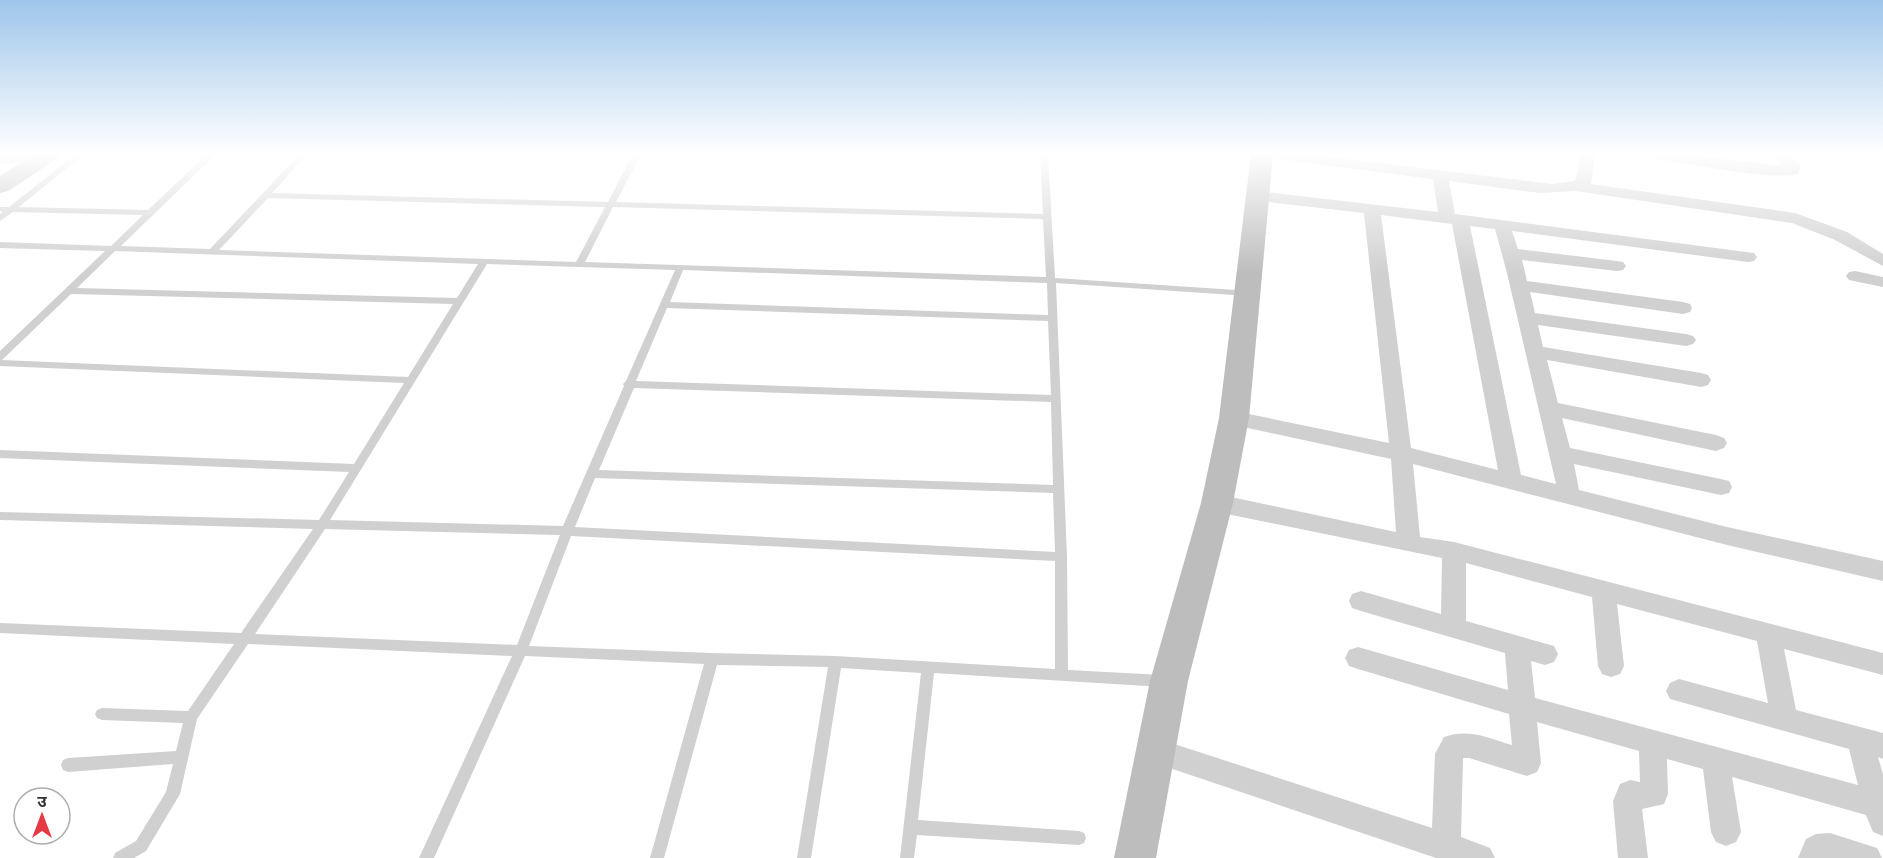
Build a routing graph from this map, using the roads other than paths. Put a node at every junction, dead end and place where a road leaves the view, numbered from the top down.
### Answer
1 (30, 194) edge
2 (170, 194) edge
3 (615, 194) edge
4 (1047, 194) edge
5 (1446, 194) edge
6 (1632, 194) edge
7 (266, 195) joint
8 (1258, 196) joint
9 (610, 204) junction
10 (0, 209) edge
11 (11, 209) junction
12 (1372, 210) junction
13 (150, 213) junction
14 (1048, 217) junction
15 (0, 218) edge
16 (1454, 219) junction
17 (1502, 225) junction
18 (0, 245) edge
19 (112, 249) junction
20 (212, 252) junction
21 (1513, 254) junction
22 (1749, 257) dead end
23 (486, 260) junction
24 (1883, 261) edge
25 (579, 264) junction
26 (1617, 267) dead end
27 (680, 268) junction
28 (1855, 276) dead end
29 (1052, 280) junction
30 (1883, 282) edge
31 (1520, 285) junction
32 (68, 291) junction
33 (1248, 293) junction
34 (460, 301) junction
35 (665, 305) junction
36 (1683, 308) dead end
37 (1053, 318) junction
38 (1528, 318) junction
39 (1686, 340) dead end
40 (1535, 352) junction
41 (0, 357) edge
42 (0, 363) edge
43 (411, 380) junction
44 (1701, 380) dead end
45 (628, 384) junction
46 (1054, 399) junction
47 (1550, 408) junction
48 (1234, 418) junction
49 (1716, 443) dead end
50 (1401, 453) junction
51 (0, 454) edge
52 (1562, 454) junction
53 (358, 468) junction
54 (592, 474) junction
55 (1511, 481) junction
56 (1721, 487) dead end
57 (1057, 489) junction
58 (1569, 496) junction
59 (1217, 503) junction
60 (0, 516) edge
61 (321, 525) junction
62 (567, 531) junction
63 (1409, 544) junction
64 (1454, 551) junction
65 (1061, 556) junction
66 (1883, 571) edge
67 (1603, 590) junction
68 (1361, 601) dead end
69 (1453, 627) junction
70 (0, 628) edge
71 (1768, 633) junction
72 (245, 638) junction
73 (1518, 646) junction
74 (521, 650) junction
75 (1545, 654) dead end
76 (1358, 658) dead end
77 (712, 659) junction
78 (836, 662) junction
79 (1883, 664) edge
80 (1611, 666) dead end
81 (927, 667) junction
82 (1062, 674) junction
83 (1169, 681) junction
84 (1679, 691) dead end
85 (1522, 706) junction
86 (102, 714) dead end
87 (191, 717) junction
88 (1785, 720) junction
89 (1653, 742) junction
90 (1871, 743) edge
91 (1156, 751) junction
92 (181, 757) junction
93 (1715, 759) junction
94 (68, 765) dead end
95 (1880, 813) edge
96 (910, 827) junction
97 (1726, 832) dead end
98 (1079, 838) dead end
99 (1446, 847) junction
100 (120, 858) edge
101 (426, 858) edge
102 (657, 858) edge
103 (804, 858) edge
104 (907, 858) edge
105 (1135, 858) edge
106 (1480, 858) edge
107 (1633, 858) edge
108 (1813, 858) edge
109 (1867, 858) edge

1 - 11 lane
2 - 13 lane
3 - 9 lane
4 - 14 lane
5 - 16 street
6 - 24 street
7 - 9 lane
7 - 20 lane
8 - 12 street
8 - 33 street
9 - 14 lane
9 - 25 lane
10 - 11 lane
11 - 13 lane
11 - 15 lane
12 - 16 street
12 - 50 street
13 - 19 lane
14 - 29 lane
16 - 17 street
16 - 55 street
17 - 21 street
17 - 22 street
18 - 19 lane
19 - 20 lane
19 - 32 lane
20 - 23 lane
21 - 26 street
21 - 31 street
23 - 25 lane
23 - 34 lane
25 - 27 lane
27 - 29 lane
27 - 35 lane
28 - 30 street
29 - 33 lane
29 - 37 lane
31 - 36 street
31 - 38 street
32 - 34 lane
32 - 41 lane
33 - 48 street
34 - 43 lane
35 - 37 lane
35 - 45 lane
37 - 46 lane
38 - 39 street
38 - 40 street
40 - 44 street
40 - 47 street
42 - 43 lane
43 - 53 lane
45 - 46 lane
45 - 54 lane
46 - 57 lane
47 - 49 street
47 - 52 street
48 - 50 street
48 - 59 street
50 - 55 street
50 - 63 street
51 - 53 lane
52 - 56 street
52 - 58 street
53 - 61 lane
54 - 57 lane
54 - 62 lane
55 - 58 street
57 - 65 lane
58 - 66 street
59 - 63 street
59 - 83 street
60 - 61 lane
61 - 62 lane
61 - 72 lane
62 - 65 lane
62 - 74 lane
63 - 64 street
64 - 67 street
64 - 69 street
65 - 82 lane
67 - 71 street
67 - 80 street
68 - 69 street
69 - 73 street
70 - 72 lane
71 - 79 street
71 - 88 street
72 - 74 lane
72 - 87 lane
73 - 75 street
73 - 85 street
74 - 77 lane
74 - 101 lane
76 - 85 street
77 - 78 lane
77 - 102 lane
78 - 81 lane
78 - 103 lane
81 - 82 lane
81 - 96 lane
82 - 83 lane
83 - 91 street
84 - 88 street
85 - 89 street
85 - 99 street
86 - 87 lane
87 - 92 lane
88 - 90 street
89 - 93 street
89 - 107 street
90 - 95 street
91 - 99 street
91 - 105 street
92 - 94 lane
92 - 100 lane
93 - 95 street
93 - 97 street
96 - 98 lane
96 - 104 lane
99 - 106 street
108 - 109 street

